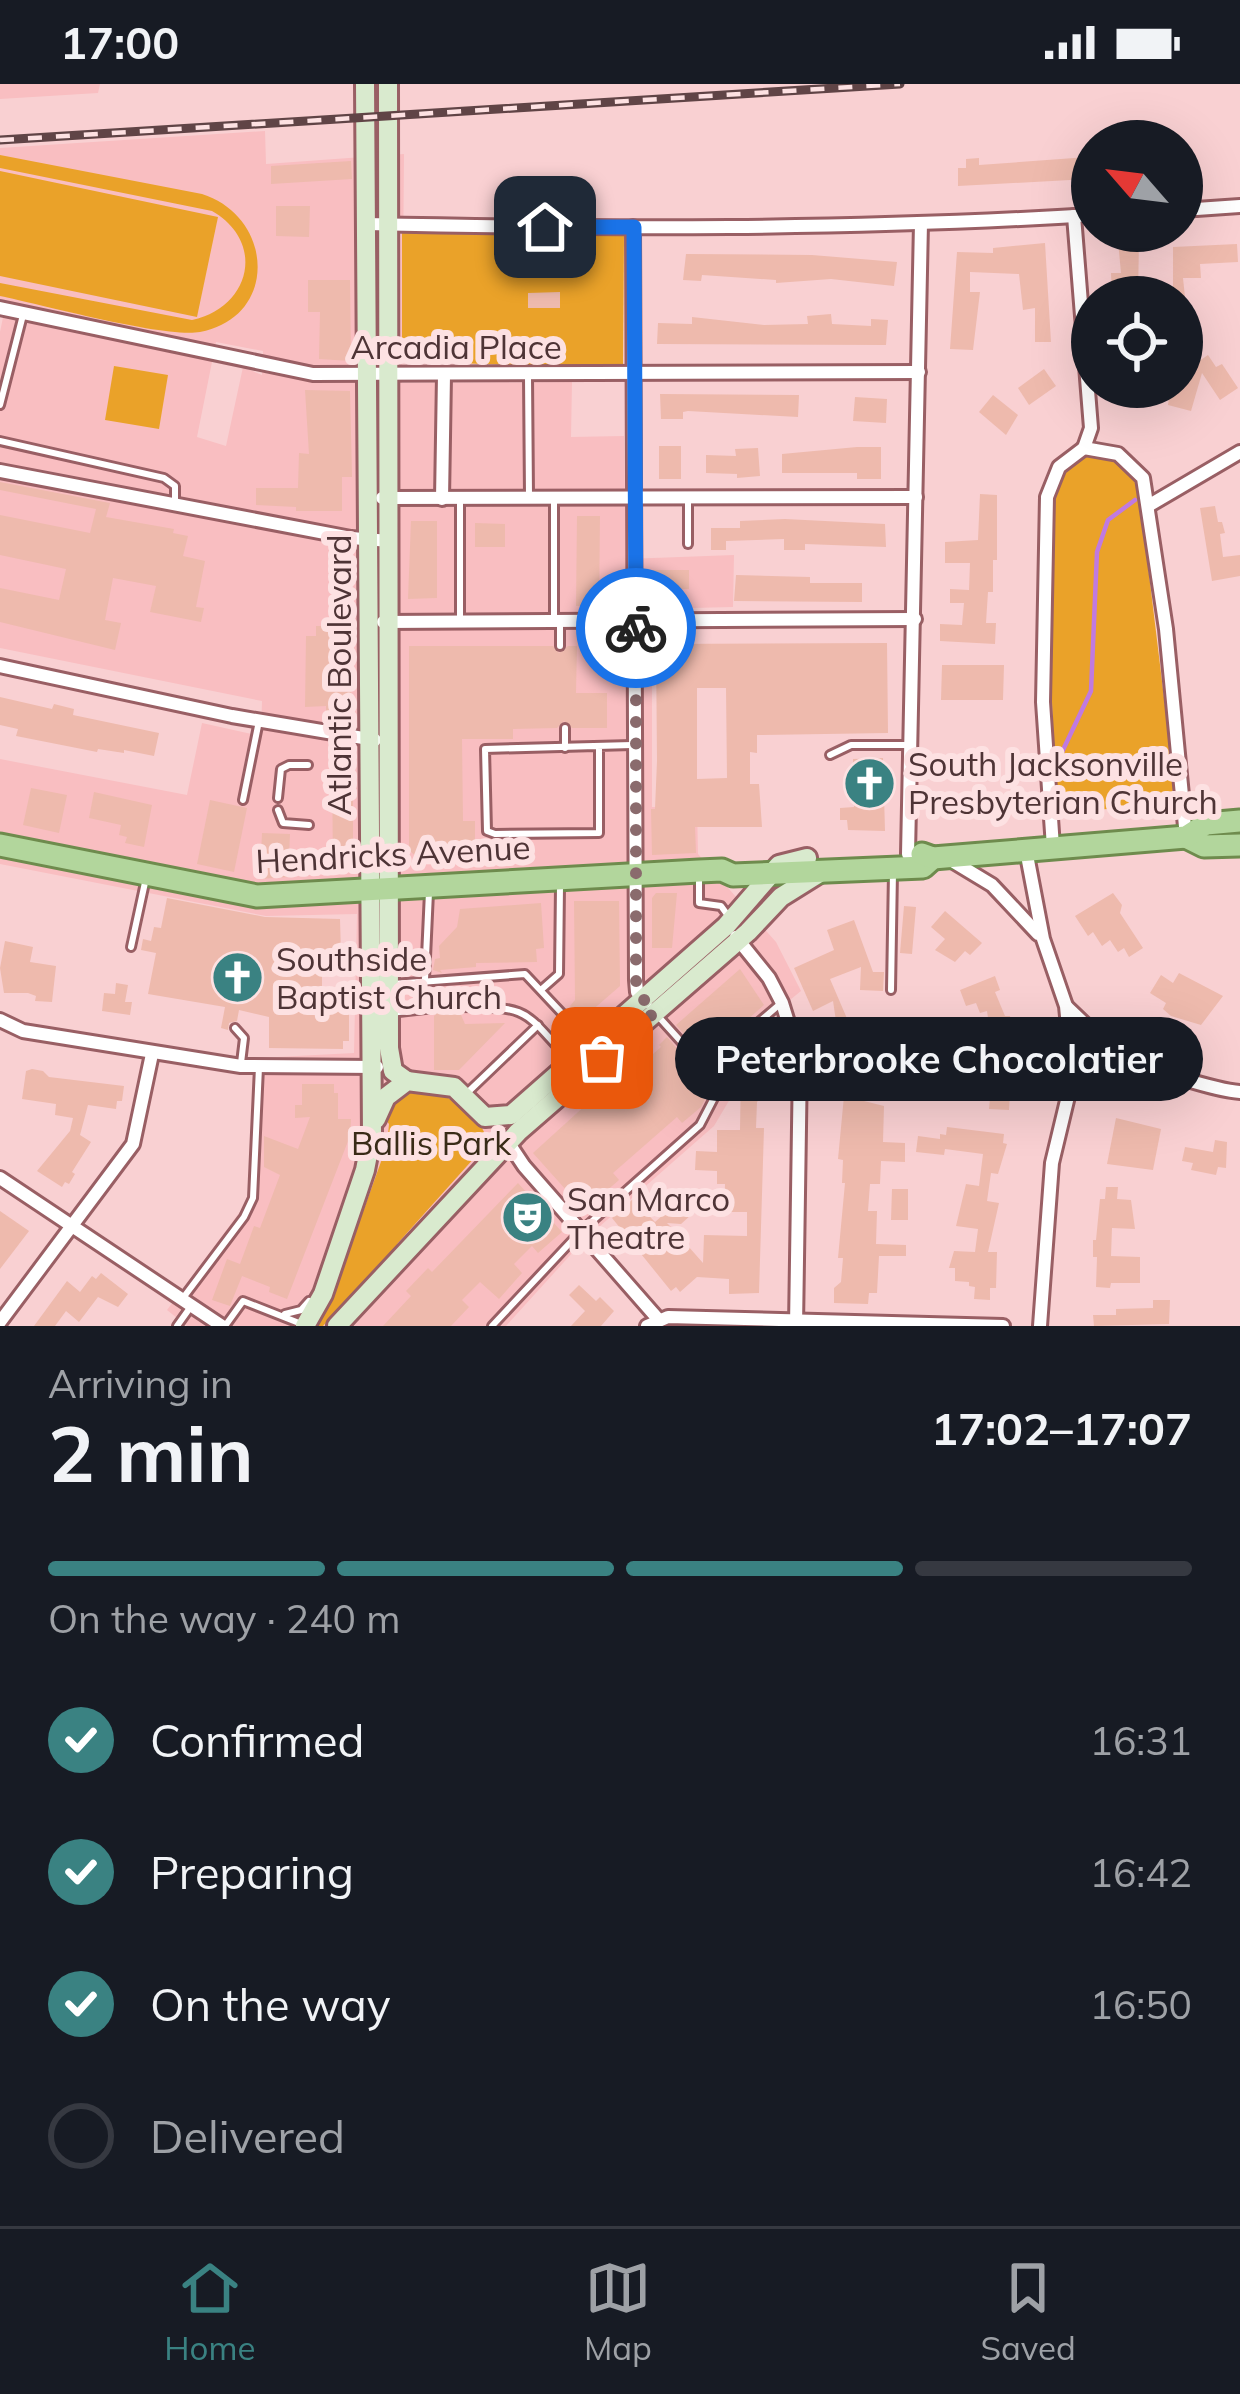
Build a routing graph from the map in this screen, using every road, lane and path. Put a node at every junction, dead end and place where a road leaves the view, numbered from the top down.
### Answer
1 (365, 84) edge
2 (388, 84) edge
3 (1240, 206) edge
4 (1203, 209) edge
5 (1071, 216) edge
6 (922, 223) junction
7 (367, 224) junction
8 (389, 224) junction
9 (634, 227) junction
10 (1078, 252) edge
11 (0, 308) edge
12 (24, 313) junction
13 (920, 372) junction
14 (528, 374) junction
15 (633, 374) junction
16 (368, 375) junction
17 (390, 375) junction
18 (444, 375) junction
19 (0, 405) edge
20 (0, 441) edge
21 (1084, 448) junction
22 (1240, 452) edge
23 (0, 471) edge
24 (916, 497) junction
25 (369, 498) junction
26 (688, 498) junction
27 (390, 499) junction
28 (442, 499) junction
29 (460, 499) junction
30 (529, 499) junction
31 (554, 499) junction
32 (635, 499) junction
33 (175, 505) junction
34 (1148, 506) junction
35 (369, 540) junction
36 (390, 541) junction
37 (688, 544) dead end
38 (915, 619) junction
39 (557, 621) junction
40 (636, 621) junction
41 (380, 622) junction
42 (460, 622) junction
43 (560, 646) dead end
44 (0, 666) edge
45 (259, 720) junction
46 (565, 728) dead end
47 (868, 734) dead end
48 (390, 738) junction
49 (370, 740) junction
50 (868, 744) junction
51 (636, 745) junction
52 (911, 745) junction
53 (598, 747) junction
54 (565, 748) junction
55 (830, 754) dead end
56 (308, 765) dead end
57 (278, 798) dead end
58 (243, 800) dead end
59 (278, 811) dead end
60 (1240, 821) edge
61 (309, 825) dead end
62 (1186, 836) junction
63 (1240, 844) edge
64 (0, 845) edge
65 (1053, 848) junction
66 (1026, 850) junction
67 (940, 858) junction
68 (900, 861) junction
69 (814, 865) junction
70 (722, 870) junction
71 (699, 871) junction
72 (635, 873) junction
73 (771, 874) junction
74 (147, 875) junction
75 (560, 878) junction
76 (429, 887) junction
77 (380, 890) junction
78 (732, 929) junction
79 (1043, 939) junction
80 (131, 946) dead end
81 (425, 979) junction
82 (389, 984) junction
83 (542, 989) junction
84 (890, 990) dead end
85 (782, 1003) junction
86 (648, 1005) junction
87 (1066, 1006) junction
88 (434, 1007) dead end
89 (458, 1007) dead end
90 (380, 1012) junction
91 (0, 1020) edge
92 (538, 1025) junction
93 (235, 1028) dead end
94 (596, 1051) junction
95 (152, 1054) junction
96 (1133, 1064) junction
97 (241, 1066) junction
98 (259, 1067) junction
99 (370, 1068) junction
100 (705, 1068) junction
101 (576, 1069) junction
102 (400, 1076) junction
103 (1070, 1088) junction
104 (1240, 1092) edge
105 (465, 1095) junction
106 (515, 1112) junction
107 (485, 1117) junction
108 (372, 1129) junction
109 (508, 1142) junction
110 (0, 1178) edge
111 (443, 1210) junction
112 (73, 1226) junction
113 (581, 1231) junction
114 (329, 1267) junction
115 (187, 1301) junction
116 (283, 1315) junction
117 (0, 1322) edge
118 (652, 1322) edge
119 (796, 1323) edge
120 (177, 1326) edge
121 (224, 1326) edge
122 (303, 1326) edge
123 (337, 1326) edge
124 (492, 1326) edge
125 (1003, 1326) edge
126 (1040, 1326) edge

1 - 7 main road, Atlantic Boulevard
2 - 8 main road, Atlantic Boulevard
3 - 4 street
5 - 6 street
6 - 9 street
6 - 13 street
7 - 8 street
7 - 16 main road, Atlantic Boulevard
8 - 9 street
8 - 17 main road, Atlantic Boulevard
9 - 15 street
10 - 21 street
11 - 12 street, Arcadia Place
12 - 16 street, Arcadia Place
12 - 19 lane
13 - 15 street, Arcadia Place
13 - 24 street
14 - 15 street, Arcadia Place
14 - 18 street, Arcadia Place
14 - 30 lane
15 - 32 street
16 - 17 street, Arcadia Place
16 - 25 main road, Atlantic Boulevard
17 - 18 street, Arcadia Place
17 - 27 main road, Atlantic Boulevard
18 - 28 street
20 - 33 lane
21 - 34 street
21 - 65 street
22 - 34 street
23 - 33 street
24 - 26 street
24 - 38 street
25 - 27 street
25 - 35 main road, Atlantic Boulevard
26 - 32 street
26 - 37 lane
27 - 28 street
27 - 36 main road, Atlantic Boulevard
28 - 29 street
29 - 30 street
29 - 42 lane
30 - 31 street
31 - 32 street
31 - 39 lane
32 - 40 street
33 - 35 street
34 - 62 street
35 - 36 street
35 - 41 main road, Atlantic Boulevard
36 - 41 main road, Atlantic Boulevard
38 - 40 street
38 - 52 street
39 - 40 street
39 - 42 street
39 - 43 lane
40 - 51 street
41 - 42 street
41 - 48 main road, Atlantic Boulevard
41 - 49 main road, Atlantic Boulevard
44 - 45 street
45 - 49 street
45 - 58 lane
46 - 54 lane
47 - 50 lane
48 - 49 street
48 - 77 main road, Atlantic Boulevard
49 - 77 main road, Atlantic Boulevard
50 - 52 lane
50 - 55 lane
51 - 53 lane
51 - 72 street
52 - 68 street
53 - 54 lane
53 - 54 lane
56 - 57 lane
59 - 61 lane
60 - 62 main road, Hendricks Avenue
62 - 63 main road, Hendricks Avenue
62 - 65 main road, Hendricks Avenue
64 - 74 main road, Hendricks Avenue
65 - 66 main road, Hendricks Avenue
66 - 67 main road, Hendricks Avenue
66 - 79 street
67 - 68 main road, Hendricks Avenue
67 - 79 street
68 - 69 main road, Hendricks Avenue
68 - 84 lane
69 - 70 main road, Hendricks Avenue
69 - 73 main road, Hendricks Avenue
69 - 78 main road
70 - 71 main road, Hendricks Avenue
70 - 73 main road, Hendricks Avenue
71 - 72 main road, Hendricks Avenue
71 - 78 lane
72 - 75 main road, Hendricks Avenue
72 - 86 street
73 - 78 main road
74 - 77 main road, Hendricks Avenue
74 - 80 lane
75 - 76 main road, Hendricks Avenue
75 - 83 lane
76 - 77 main road, Hendricks Avenue
76 - 81 lane
77 - 82 main road, Atlantic Boulevard
77 - 90 main road, Atlantic Boulevard
78 - 85 street
78 - 86 main road
79 - 87 street
81 - 82 lane
81 - 83 lane
82 - 90 main road, Atlantic Boulevard
83 - 94 lane
85 - 100 lane
85 - 119 street
86 - 94 main road
86 - 100 lane
87 - 96 street
87 - 103 street
88 - 90 lane
89 - 92 lane
90 - 99 main road, Atlantic Boulevard
90 - 102 main road, Atlantic Boulevard
91 - 95 street
92 - 101 lane
92 - 105 lane
93 - 97 lane
94 - 101 main road
95 - 97 street
95 - 112 street
96 - 103 street
96 - 104 street
97 - 98 street
98 - 99 street
98 - 115 lane
99 - 102 street
99 - 108 main road, Atlantic Boulevard
100 - 113 lane
101 - 106 main road
101 - 109 main road
102 - 105 main road
102 - 108 main road
103 - 126 street
105 - 107 main road
106 - 107 main road
106 - 109 main road
107 - 111 main road
108 - 114 main road, Atlantic Boulevard
109 - 111 main road
109 - 113 street
110 - 112 street
111 - 123 main road
112 - 115 street
112 - 117 street
113 - 118 street
113 - 124 lane
114 - 116 lane
114 - 122 main road, Atlantic Boulevard
115 - 120 lane
115 - 121 street
116 - 121 lane
116 - 122 lane
118 - 119 street
119 - 125 street

